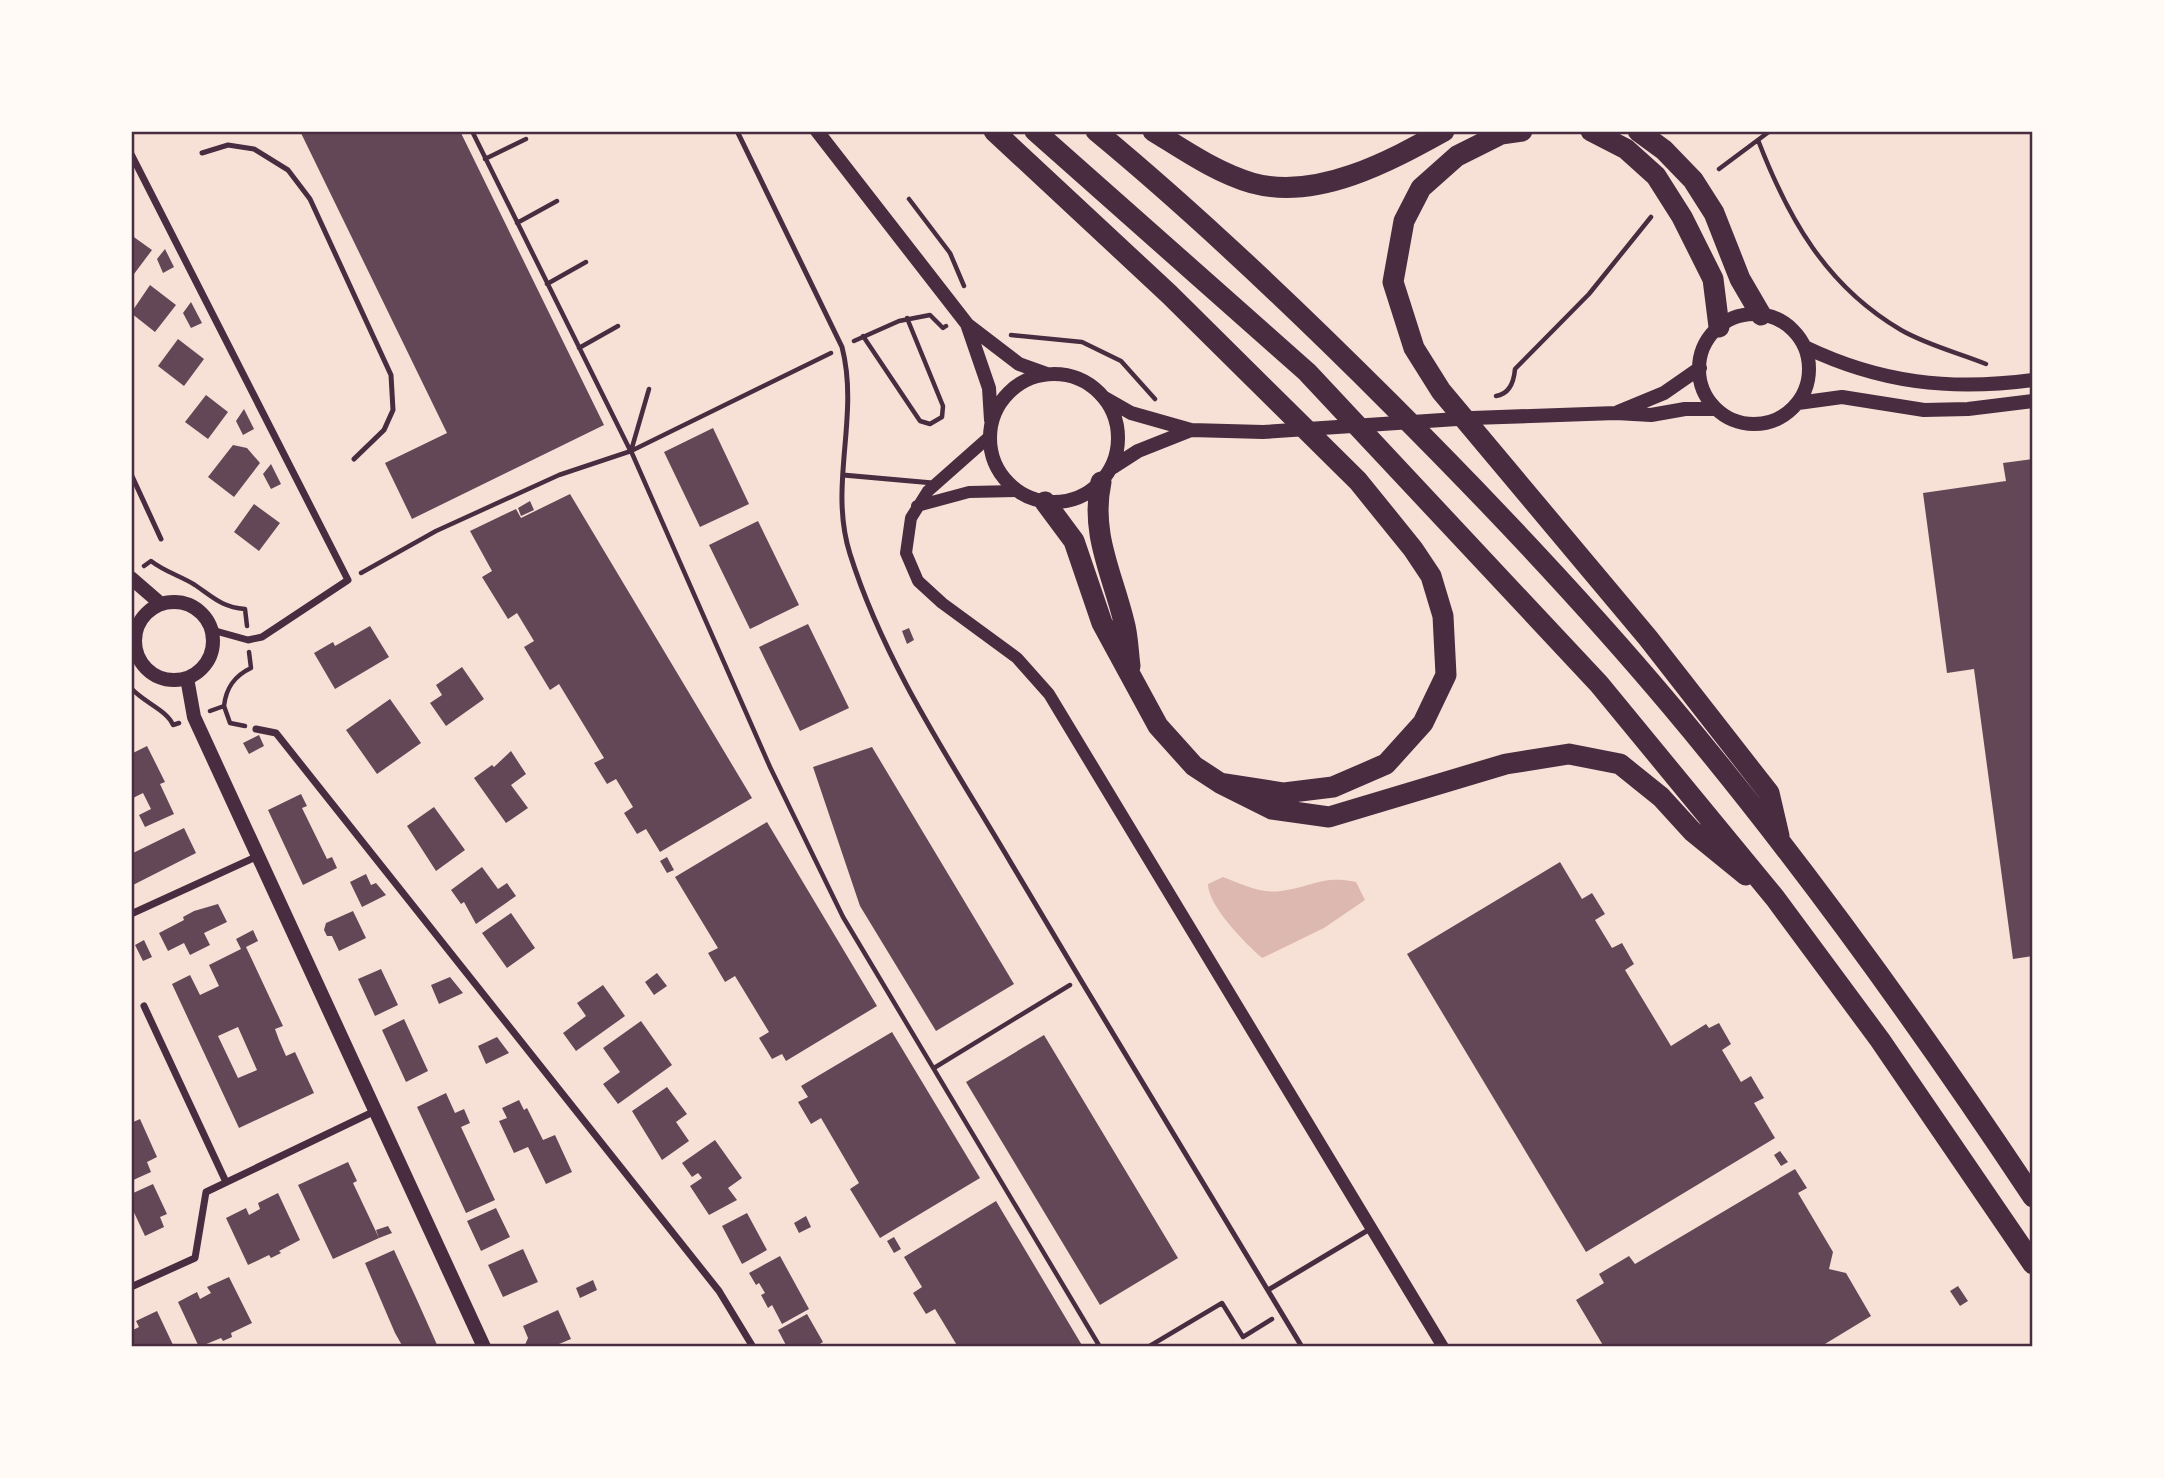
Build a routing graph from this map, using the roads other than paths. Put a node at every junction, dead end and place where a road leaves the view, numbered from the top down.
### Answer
1 (737, 131) edge
2 (817, 131) edge
3 (994, 131) edge
4 (1035, 131) edge
5 (1096, 131) edge
6 (1153, 131) edge
7 (1444, 131) edge
8 (1522, 131) edge
9 (1591, 131) edge
10 (1638, 131) edge
11 (202, 153) dead end
12 (131, 154) edge
13 (1761, 315) junction
14 (964, 319) junction
15 (1719, 327) junction
16 (1805, 347) junction
17 (1700, 368) junction
18 (1047, 374) junction
19 (2033, 380) edge
20 (1103, 397) junction
21 (2033, 401) edge
22 (1798, 403) junction
23 (1716, 409) junction
24 (1616, 412) junction
25 (991, 422) junction
26 (1191, 430) junction
27 (989, 437) junction
28 (354, 458) dead end
29 (131, 474) edge
30 (842, 475) junction
31 (1106, 476) junction
32 (937, 483) junction
33 (1016, 491) junction
34 (1045, 502) junction
35 (917, 506) junction
36 (161, 539) dead end
37 (131, 578) edge
38 (161, 604) junction
39 (212, 630) junction
40 (133, 642) edge
41 (187, 678) junction
42 (1132, 678) junction
43 (256, 729) road end
44 (1220, 783) junction
45 (1781, 842) junction
46 (258, 856) junction
47 (1775, 898) junction
48 (131, 914) edge
49 (144, 1006) dead end
50 (376, 1111) junction
51 (226, 1182) junction
52 (2033, 1197) edge
53 (1372, 1227) junction
54 (2033, 1264) edge
55 (131, 1287) edge
56 (1268, 1290) junction
57 (484, 1347) edge
58 (753, 1347) edge
59 (1302, 1347) edge
60 (1443, 1347) edge

1 - 30 lane
2 - 14 main road
3 - 44 highway
4 - 47 highway
5 - 45 highway
6 - 7 highway
8 - 45 highway
9 - 15 highway
10 - 13 highway
11 - 28 lane
12 - 39 street
13 - 15 main road
13 - 16 main road
14 - 18 main road
14 - 25 main road
15 - 17 main road
16 - 19 main road
16 - 22 main road
17 - 23 main road
17 - 24 main road
18 - 20 main road
18 - 25 main road
20 - 26 main road
20 - 31 main road
21 - 22 main road
22 - 23 main road
23 - 24 main road
24 - 26 main road
25 - 27 main road
26 - 31 main road
27 - 32 street
27 - 33 main road
29 - 36 lane
30 - 32 lane
30 - 56 lane
31 - 34 main road
31 - 42 highway
32 - 35 street
33 - 34 main road
33 - 35 street
34 - 42 highway
35 - 53 street
37 - 38 main road
38 - 39 main road
38 - 40 main road
39 - 41 main road
40 - 41 main road
41 - 46 main road
42 - 44 highway
43 - 58 street
44 - 47 highway
45 - 52 highway
46 - 48 street
46 - 50 main road
47 - 54 highway
49 - 51 street
50 - 51 street
50 - 57 main road
51 - 55 street
53 - 56 lane
53 - 60 street
56 - 59 lane

